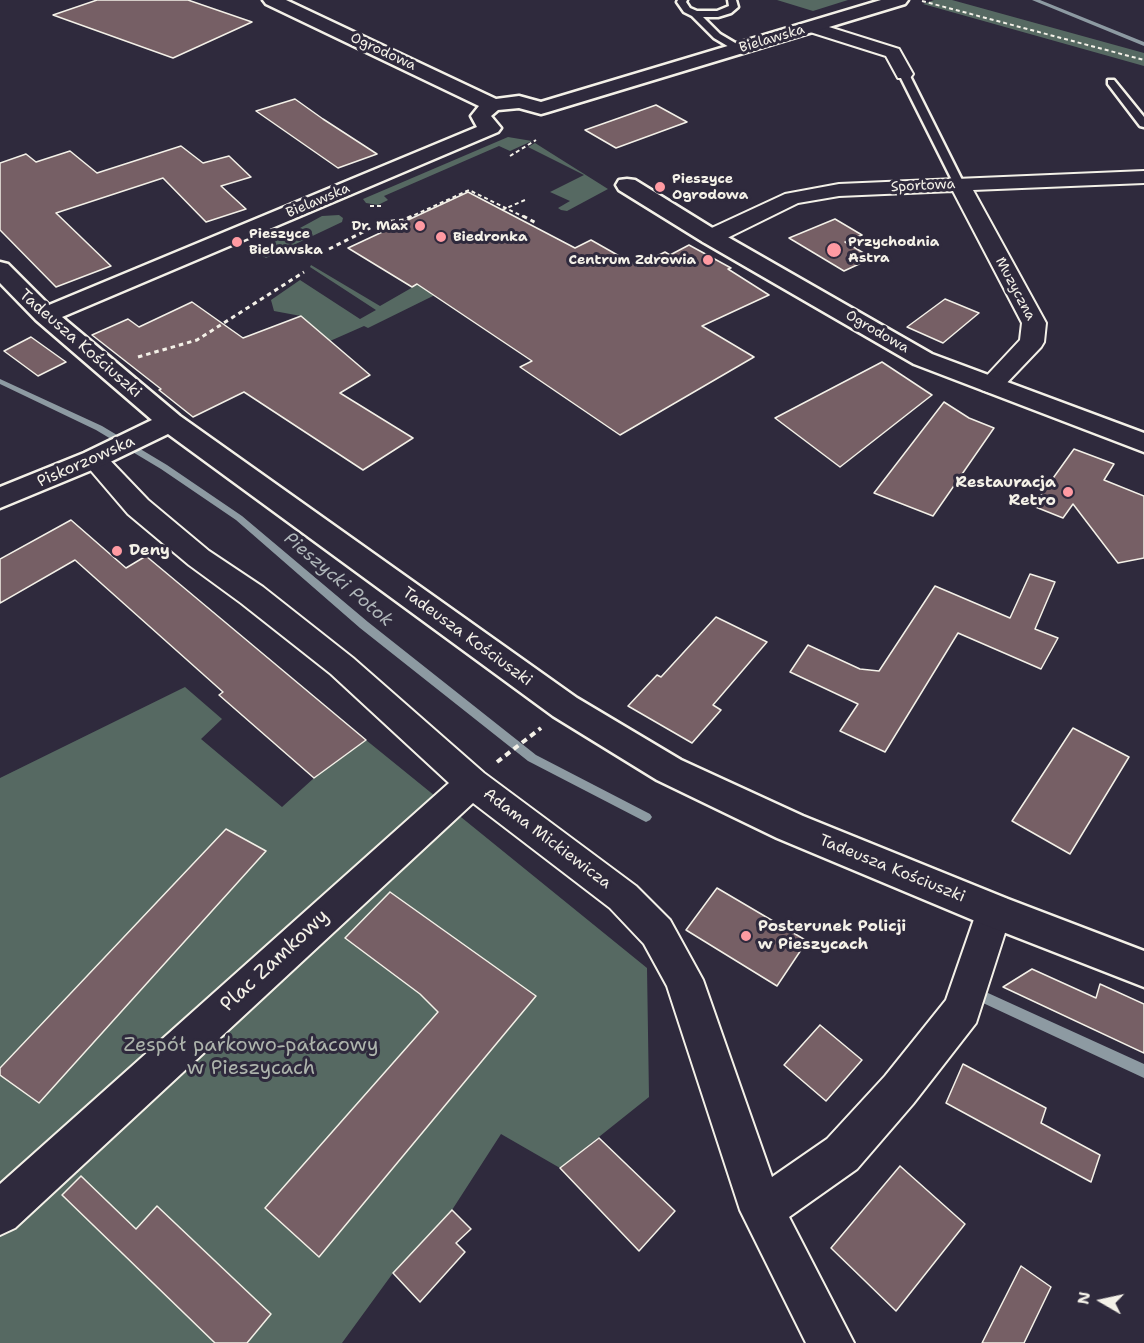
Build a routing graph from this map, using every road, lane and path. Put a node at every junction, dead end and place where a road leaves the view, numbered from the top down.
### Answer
1 (272, 0) edge
2 (683, 0) edge
3 (732, 0) edge
4 (908, 1) edge
5 (695, 14) junction
6 (813, 27) junction
7 (739, 49) junction
8 (1144, 60) edge
9 (904, 74) joint
10 (1111, 82) dead end
11 (493, 105) junction
12 (1144, 124) edge
13 (537, 140) dead end
14 (510, 156) dead end
15 (1144, 177) edge
16 (959, 184) junction
17 (627, 185) dead end
18 (525, 200) dead end
19 (507, 208) junction
20 (502, 210) dead end
21 (537, 224) dead end
22 (711, 237) junction
23 (329, 249) dead end
24 (0, 269) edge
25 (304, 272) dead end
26 (45, 315) junction
27 (133, 359) dead end
28 (991, 385) junction
29 (163, 427) junction
30 (1144, 442) edge
31 (100, 457) junction
32 (0, 498) edge
33 (533, 733) dead end
34 (504, 758) dead end
35 (472, 783) junction
36 (994, 911) junction
37 (1144, 969) edge
38 (762, 1210) junction
39 (0, 1213) edge
40 (831, 1343) edge

1 - 11 street, Ogrodowa
2 - 5 lane
3 - 5 lane
4 - 6 street, Bielawska
4 - 8 path
5 - 7 lane
6 - 7 street, Bielawska
6 - 9 street
7 - 11 street, Bielawska
9 - 16 lane
10 - 12 lane
11 - 26 street, Bielawska
13 - 14 path
15 - 16 street, Sportowa
16 - 22 street, Sportowa
16 - 28 street, Muzyczna
17 - 22 street, Ogrodowa
18 - 19 path
19 - 20 path
19 - 21 path
19 - 23 path
22 - 28 street, Ogrodowa
24 - 26 street, Tadeusza Kościuszki
25 - 27 path
26 - 29 street, Tadeusza Kościuszki
28 - 30 street, Ogrodowa
29 - 31 street, Piskorzowska
29 - 36 street, Tadeusza Kościuszki
31 - 32 street, Piskorzowska
31 - 35 street, Adama Mickiewicza
33 - 34 path
35 - 38 street, Adama Mickiewicza
35 - 39 street, Plac Zamkowy
36 - 37 street, Tadeusza Kościuszki
36 - 38 street
38 - 40 street, Adama Mickiewicza

